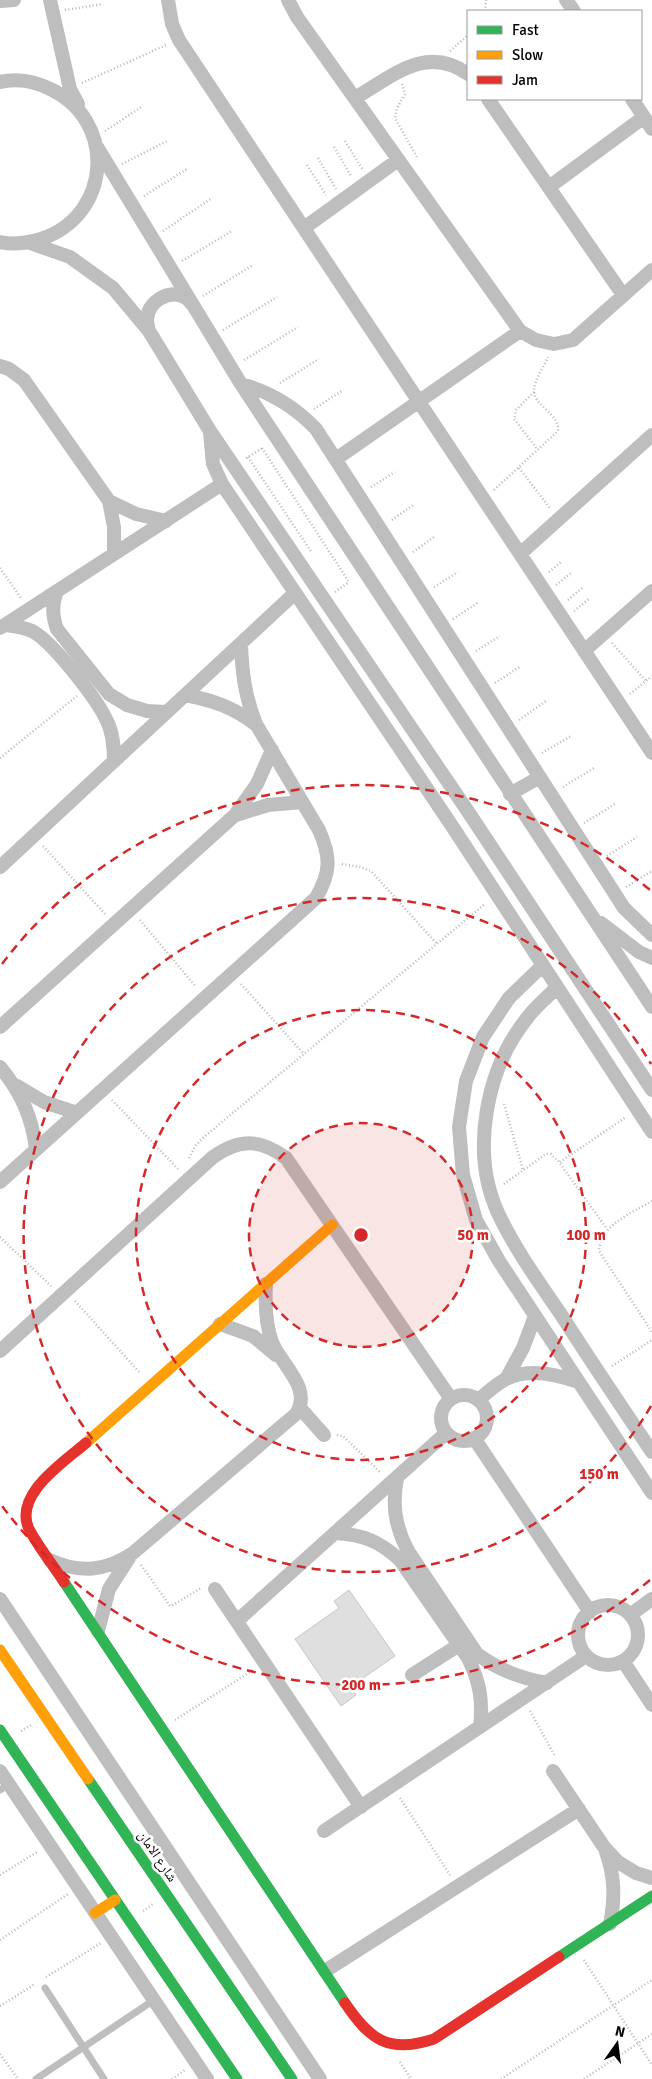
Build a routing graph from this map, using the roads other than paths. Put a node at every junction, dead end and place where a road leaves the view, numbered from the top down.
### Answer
1 (14, 0) edge
2 (168, 0) edge
3 (288, 0) edge
4 (0, 2) edge
5 (51, 6) edge
6 (467, 73) edge
7 (0, 82) edge
8 (354, 98) junction
9 (489, 100) edge
10 (633, 100) edge
11 (82, 113) junction
12 (644, 117) junction
13 (652, 130) edge
14 (96, 142) junction
15 (398, 160) junction
16 (549, 187) junction
17 (304, 228) junction
18 (0, 242) edge
19 (30, 243) junction
20 (652, 270) edge
21 (623, 295) junction
22 (192, 303) junction
23 (149, 331) junction
24 (520, 331) junction
25 (0, 366) edge
26 (241, 384) junction
27 (419, 402) junction
28 (210, 431) junction
29 (652, 435) edge
30 (336, 459) junction
31 (222, 484) junction
32 (109, 501) junction
33 (166, 521) junction
34 (114, 554) junction
35 (520, 554) junction
36 (57, 591) junction
37 (652, 591) edge
38 (295, 593) junction
39 (3, 626) edge
40 (241, 644) junction
41 (584, 651) junction
42 (185, 695) junction
43 (167, 712) junction
44 (256, 724) junction
45 (272, 750) junction
46 (652, 753) edge
47 (114, 761) junction
48 (540, 777) junction
49 (510, 794) junction
50 (302, 802) junction
51 (469, 813) junction
52 (236, 815) junction
53 (452, 826) junction
54 (0, 867) edge
55 (585, 908) junction
56 (652, 935) edge
57 (652, 958) edge
58 (543, 965) junction
59 (557, 987) junction
60 (652, 1007) edge
61 (0, 1027) edge
62 (0, 1067) edge
63 (15, 1084) junction
64 (650, 1087) edge
65 (628, 1095) junction
66 (77, 1112) junction
67 (652, 1132) edge
68 (36, 1149) junction
69 (0, 1182) edge
70 (332, 1225) junction
71 (266, 1284) junction
72 (534, 1316) junction
73 (220, 1324) junction
74 (0, 1351) edge
75 (280, 1358) junction
76 (506, 1379) junction
77 (578, 1382) junction
78 (451, 1399) junction
79 (478, 1400) junction
80 (300, 1408) junction
81 (446, 1433) junction
82 (324, 1435) road end
83 (474, 1438) junction
84 (652, 1452) edge
85 (393, 1480) junction
86 (652, 1493) edge
87 (336, 1533) junction
88 (133, 1553) junction
89 (50, 1560) junction
90 (215, 1589) road end
91 (0, 1598) edge
92 (652, 1599) edge
93 (590, 1612) junction
94 (630, 1615) junction
95 (237, 1621) junction
96 (98, 1631) junction
97 (458, 1645) junction
98 (0, 1650) edge
99 (586, 1656) junction
100 (623, 1661) junction
101 (412, 1675) dead end
102 (547, 1683) junction
103 (652, 1705) edge
104 (480, 1727) junction
105 (0, 1730) edge
106 (0, 1771) edge
107 (553, 1771) road end
108 (4, 1787) edge
109 (361, 1807) junction
110 (579, 1809) junction
111 (324, 1831) dead end
112 (604, 1847) junction
113 (652, 1878) edge
114 (652, 1896) edge
115 (115, 1900) junction
116 (95, 1912) junction
117 (610, 1924) junction
118 (325, 1971) junction
119 (45, 1988) dead end
120 (154, 2000) junction
121 (83, 2047) junction
122 (36, 2079) edge
123 (104, 2079) edge
124 (207, 2079) edge
125 (237, 2079) edge
126 (292, 2079) edge
127 (320, 2079) edge

1 - 4 street
2 - 17 street
3 - 8 street
5 - 11 street
6 - 8 street
7 - 11 street
8 - 15 street
9 - 16 street
10 - 12 street
11 - 14 street
12 - 13 street
12 - 16 street
14 - 19 street
14 - 22 street
15 - 17 street
15 - 24 street
16 - 21 street
17 - 27 street
18 - 19 street
19 - 23 street
20 - 21 street
21 - 24 street
22 - 23 street
22 - 26 street
23 - 28 street
24 - 27 street
25 - 32 street
26 - 30 street
26 - 49 street
27 - 30 street
27 - 35 street
28 - 31 street
28 - 51 street
29 - 35 street
30 - 48 street
31 - 33 street
31 - 38 street
32 - 33 street
32 - 34 street
33 - 34 street
34 - 36 street
35 - 41 street
36 - 39 street
36 - 43 street
37 - 41 street
38 - 40 street
38 - 53 street
39 - 47 street
40 - 42 street
40 - 44 street
41 - 46 street
42 - 43 street
42 - 44 street
43 - 47 street
44 - 45 street
45 - 50 street
45 - 52 street
47 - 54 street
48 - 49 street
48 - 56 street
49 - 55 street
50 - 52 street
50 - 66 street
51 - 53 street
51 - 64 street
52 - 61 street
53 - 58 street
55 - 57 street
55 - 60 street
58 - 59 street
58 - 72 street
59 - 65 street
59 - 84 street
62 - 63 street
63 - 66 street
63 - 68 street
64 - 65 street
65 - 67 street
66 - 68 street
68 - 69 street
70 - 71 street
70 - 74 street
70 - 78 street
71 - 73 street
71 - 75 street
72 - 76 street
72 - 77 street
73 - 75 street
73 - 89 street
75 - 80 street
76 - 77 street
76 - 79 street
77 - 86 street
78 - 79 street
78 - 81 street
79 - 83 street
80 - 82 street
80 - 88 street
81 - 83 street
81 - 85 street
83 - 93 street
85 - 87 street
85 - 102 street
87 - 95 street
87 - 97 street
88 - 89 street
88 - 96 street
89 - 96 street
90 - 95 street
91 - 127 street
92 - 94 street
93 - 94 street
93 - 99 street
94 - 100 street
95 - 109 street
96 - 118 street
97 - 101 street
97 - 104 street
98 - 126 street, شارع الامان
99 - 100 street
99 - 102 street
100 - 103 street
102 - 104 street
104 - 109 street
105 - 115 street
106 - 108 street
107 - 110 street
108 - 116 street
109 - 111 street
110 - 112 street
110 - 118 street
112 - 113 street
112 - 117 street
114 - 117 street
115 - 116 street
115 - 125 street
116 - 120 street
117 - 118 street
119 - 121 lane
120 - 121 lane
120 - 124 street
121 - 122 lane
121 - 123 lane

